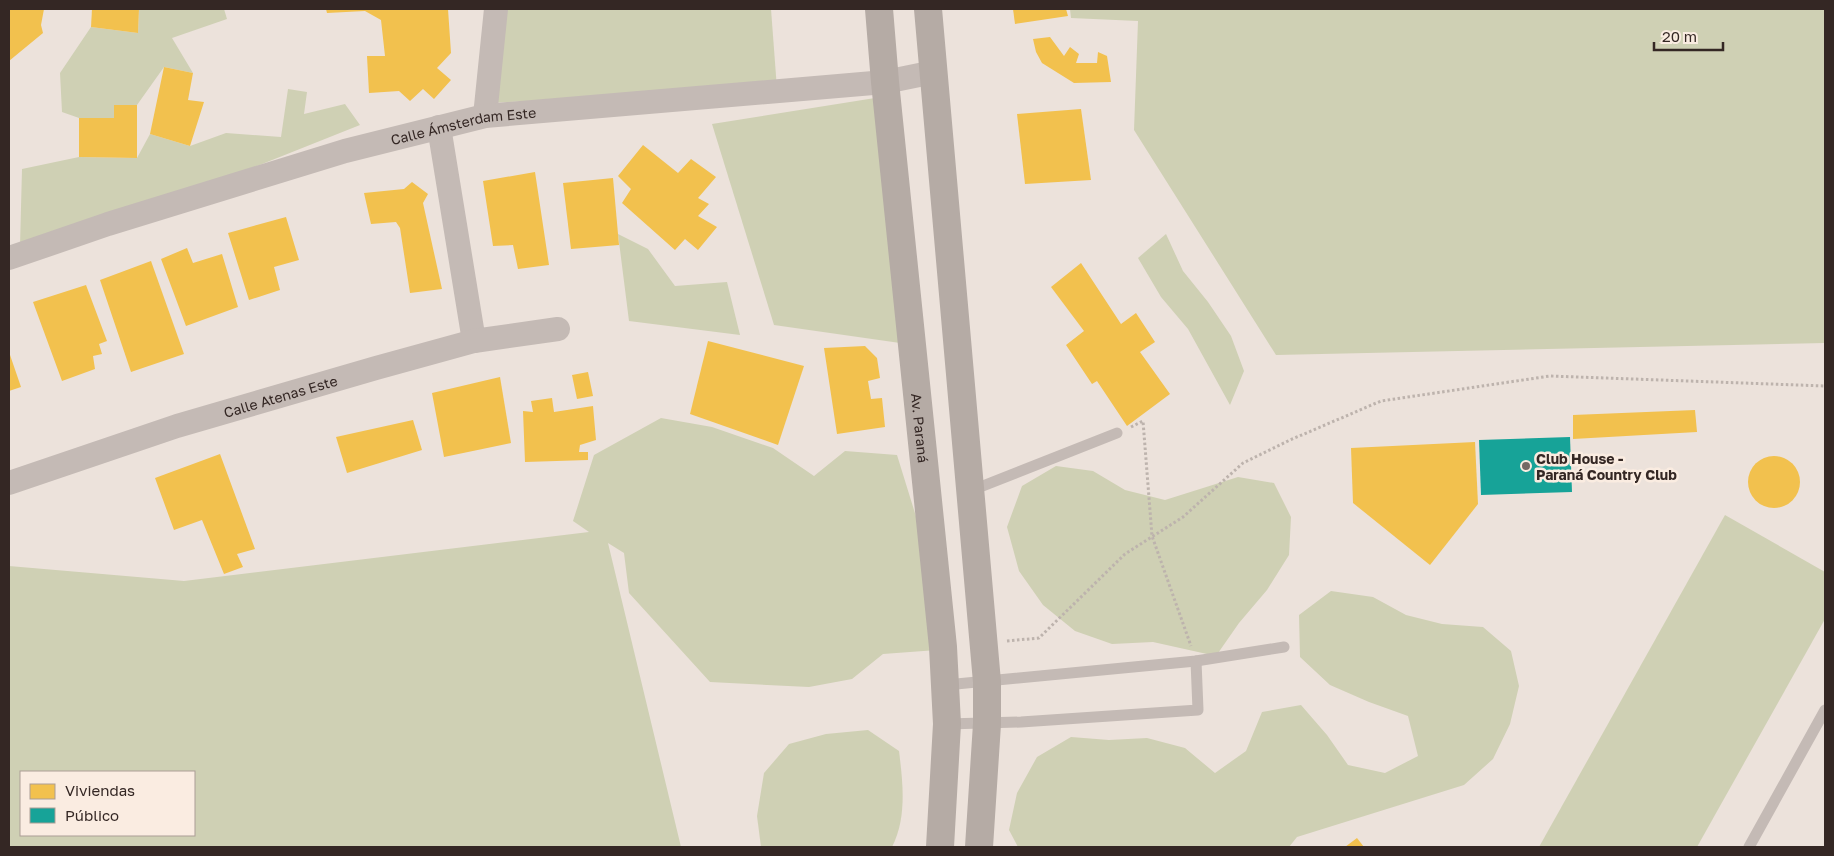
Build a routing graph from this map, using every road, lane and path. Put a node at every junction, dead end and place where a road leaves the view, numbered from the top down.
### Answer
1 (496, 9) edge
2 (879, 9) edge
3 (928, 9) edge
4 (934, 72) junction
5 (885, 82) junction
6 (485, 116) junction
7 (439, 127) junction
8 (9, 258) edge
9 (558, 329) dead end
10 (474, 341) junction
11 (1825, 386) edge
12 (1143, 422) dead end
13 (1117, 433) dead end
14 (9, 483) edge
15 (970, 491) junction
16 (1152, 536) junction
17 (983, 643) junction
18 (1284, 647) dead end
19 (1196, 661) junction
20 (987, 682) junction
21 (946, 685) junction
22 (1825, 710) edge
23 (947, 724) junction
24 (987, 724) junction
25 (940, 847) edge
26 (979, 847) edge
27 (1749, 847) edge

1 - 6 street
2 - 5 street, Av. Paraná
3 - 4 street
4 - 5 street, Calle Ámsterdam Este
4 - 15 street
5 - 6 street, Calle Ámsterdam Este
5 - 21 street, Av. Paraná
6 - 7 street, Calle Ámsterdam Este
7 - 8 street, Calle Ámsterdam Este
7 - 10 street
9 - 10 street, Calle Atenas Este
10 - 14 street, Calle Atenas Este
11 - 16 path
12 - 16 path
13 - 15 lane
15 - 17 street
16 - 17 path
16 - 19 path
17 - 20 street
18 - 19 lane
19 - 20 lane
19 - 24 lane
20 - 21 lane
20 - 24 street
21 - 23 street, Av. Paraná
22 - 27 lane
23 - 24 lane
23 - 25 street, Av. Paraná
24 - 26 street

